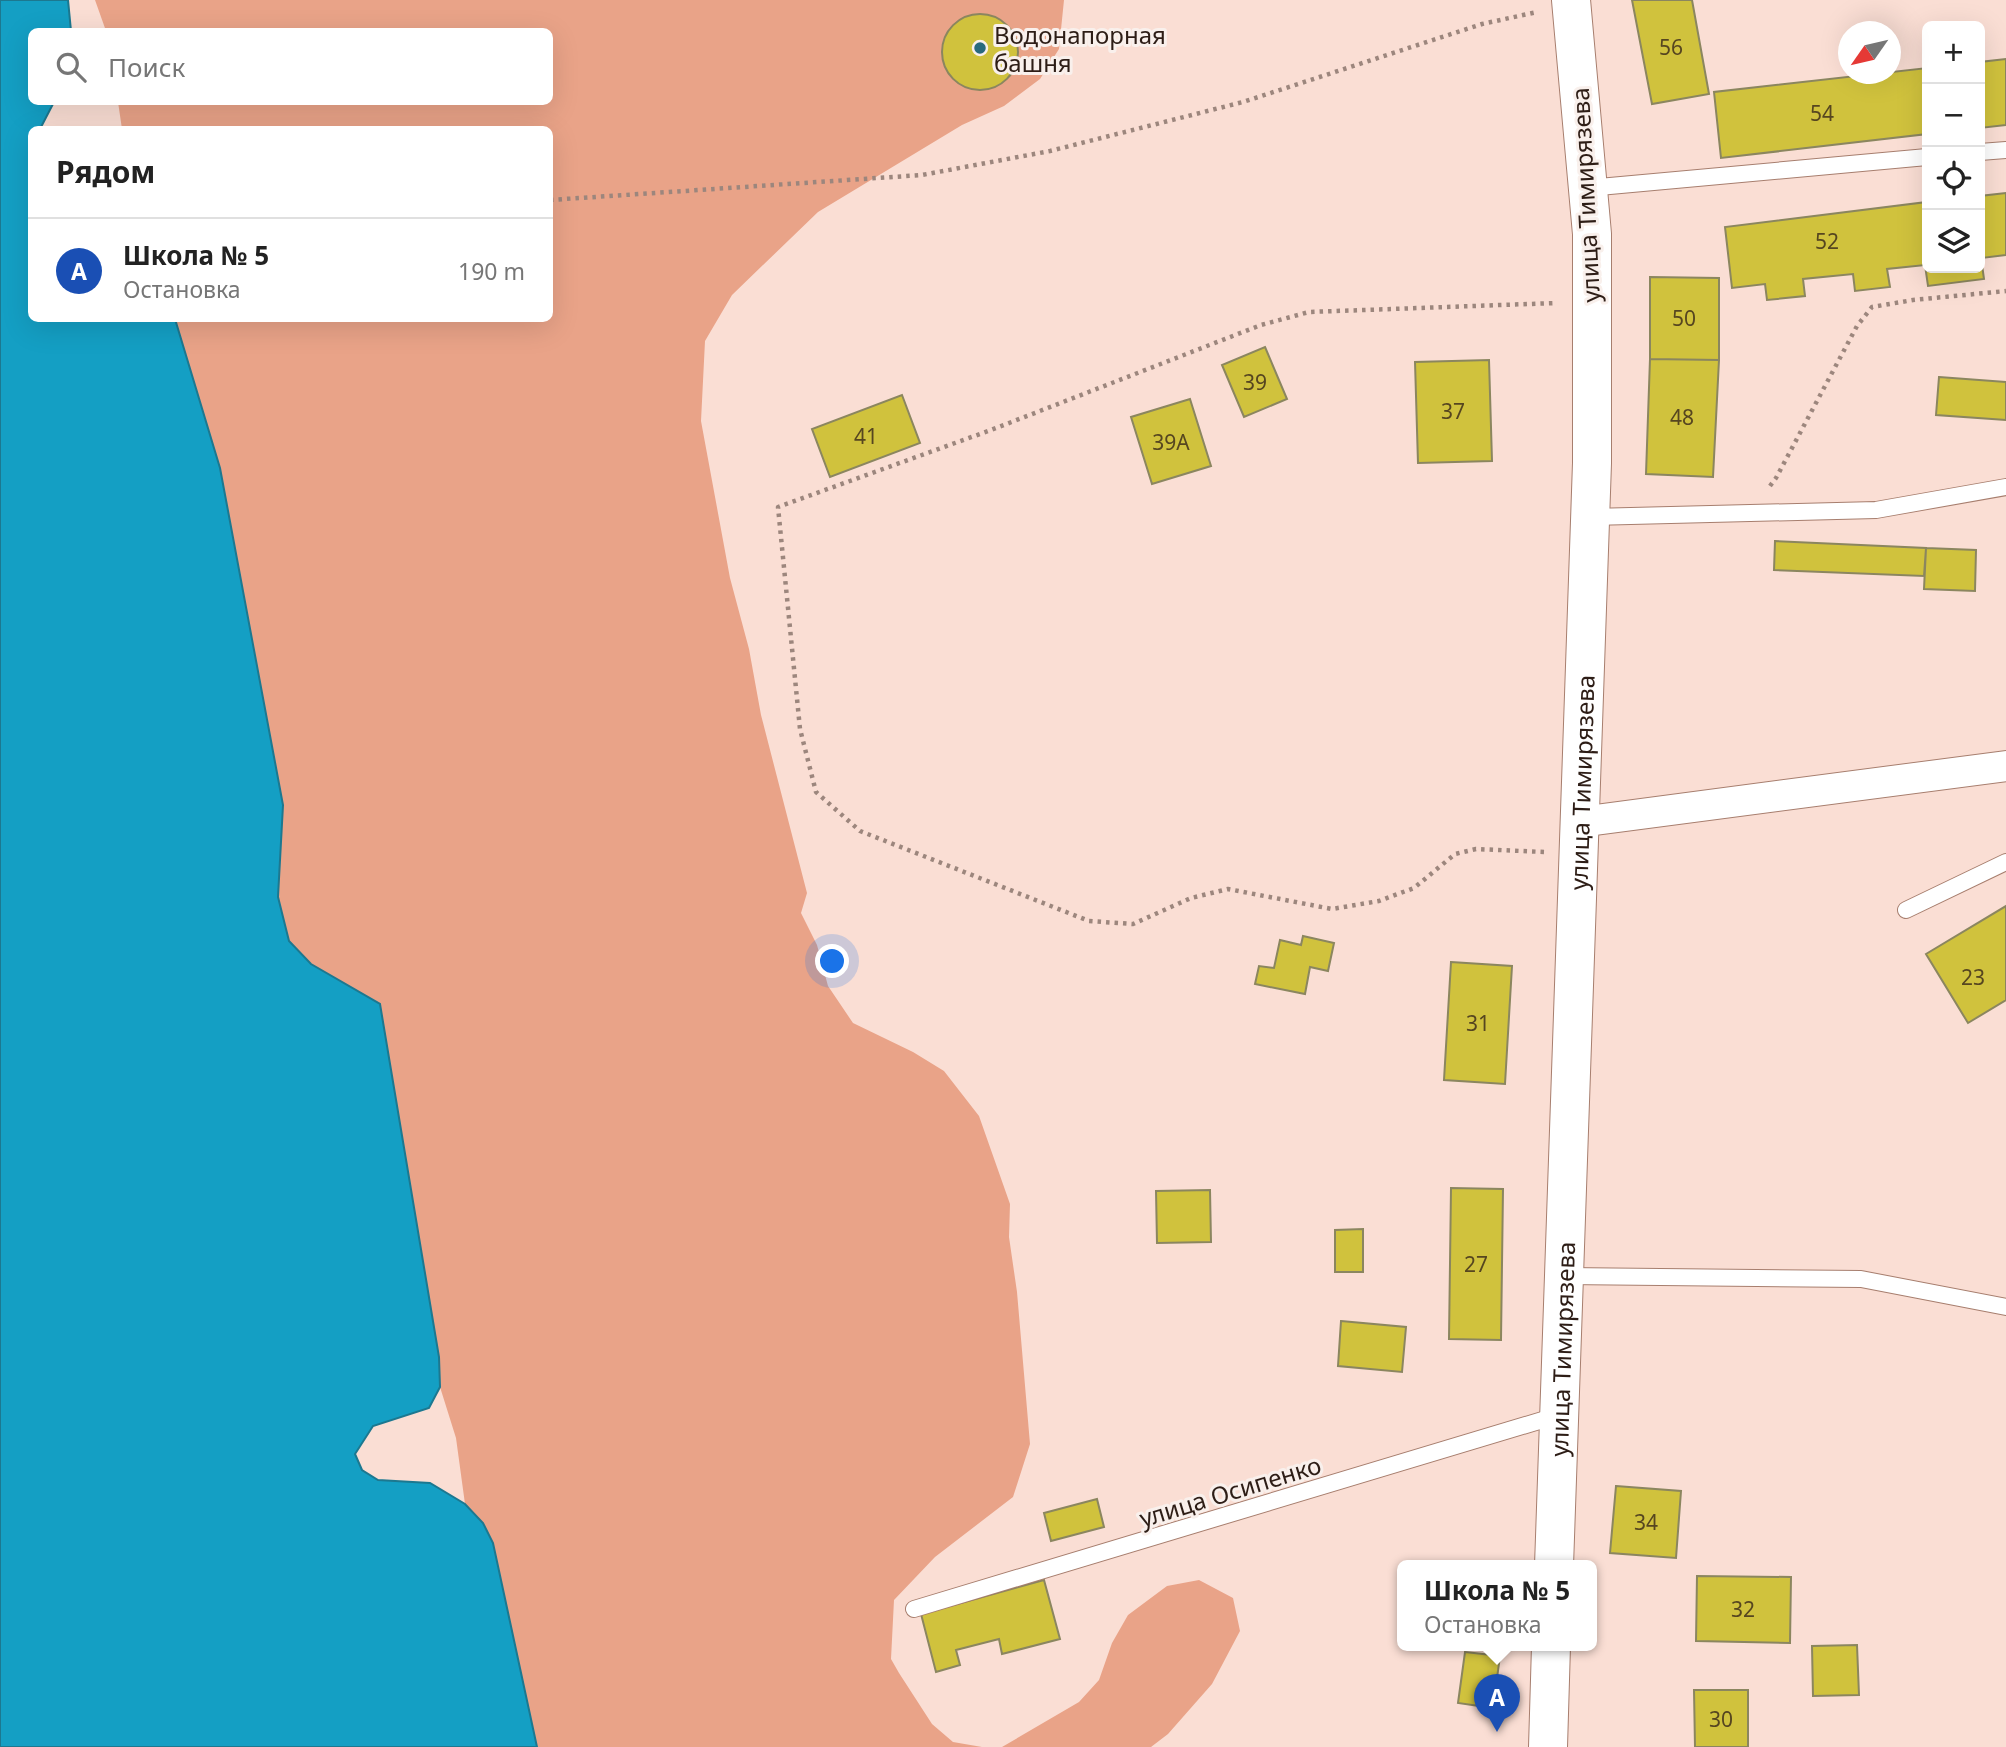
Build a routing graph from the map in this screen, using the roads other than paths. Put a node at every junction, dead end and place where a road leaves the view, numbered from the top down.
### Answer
1 (1571, 2) edge
2 (2006, 150) edge
3 (1985, 152) edge
4 (1922, 157) edge
5 (1588, 188) junction
6 (2006, 487) edge
7 (1590, 517) junction
8 (2006, 766) edge
9 (1580, 838) junction
10 (2006, 862) edge
11 (1906, 910) dead end
12 (1565, 1276) junction
13 (2006, 1307) edge
14 (1559, 1415) junction
15 (1554, 1560) edge
16 (914, 1609) dead end
17 (1551, 1651) edge
18 (1548, 1747) edge

1 - 5 main road, улица Тимирязева
2 - 3 lane
4 - 5 lane
5 - 7 main road, улица Тимирязева
6 - 7 lane
7 - 9 main road, улица Тимирязева
8 - 9 street
9 - 12 main road, улица Тимирязева
10 - 11 lane
12 - 13 lane
12 - 14 main road, улица Тимирязева
14 - 15 main road, улица Тимирязева
14 - 16 lane, улица Осипенко
17 - 18 main road

